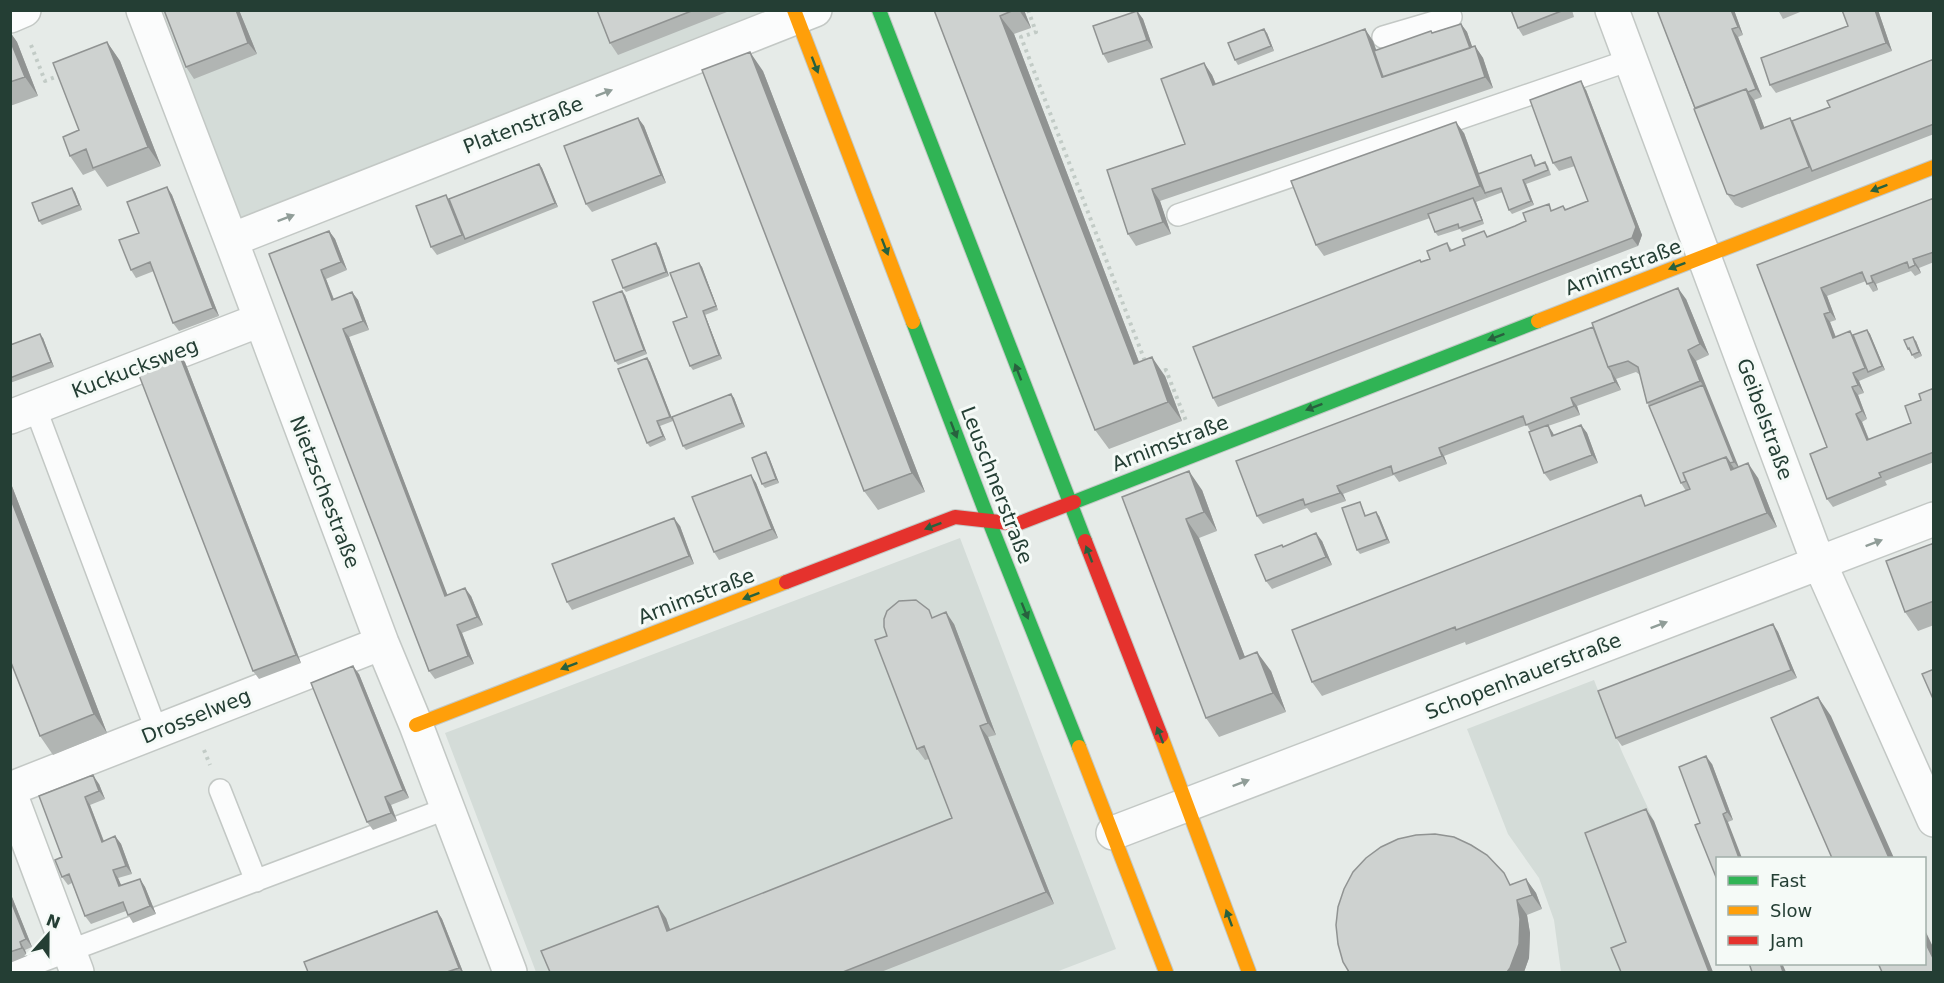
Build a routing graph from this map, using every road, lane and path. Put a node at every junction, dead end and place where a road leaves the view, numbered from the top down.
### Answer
1 (143, 10) edge
2 (879, 10) edge
3 (1028, 10) edge
4 (1448, 10) edge
5 (1612, 10) edge
6 (18, 13) edge
7 (802, 13) edge
8 (1383, 37) dead end
9 (1630, 60) junction
10 (67, 73) edge
11 (1934, 167) edge
12 (1178, 215) dead end
13 (231, 240) junction
14 (1704, 256) junction
15 (260, 320) junction
16 (1148, 369) edge
17 (1151, 376) edge
18 (23, 412) edge
19 (1198, 452) junction
20 (1069, 503) junction
21 (1934, 519) edge
22 (989, 521) junction
23 (1820, 564) junction
24 (382, 644) junction
25 (192, 718) junction
26 (417, 725) junction
27 (158, 732) junction
28 (220, 790) joint
29 (10, 791) edge
30 (1186, 804) junction
31 (448, 808) junction
32 (1934, 820) edge
33 (1113, 833) junction
34 (256, 881) junction
35 (73, 962) edge
36 (13, 972) edge
37 (510, 972) edge
38 (1166, 972) edge
39 (1249, 972) edge

1 - 13 street, Nietzschestraße
20 -> 2 street
3 - 16 path
4 - 8 lane
5 - 9 street, Geibelstraße
6 - 10 path
13 -> 7 street, Platenstraße
7 -> 22 street, Leuschnerstraße
9 - 12 lane
9 - 14 street, Geibelstraße
11 -> 14 street, Arnimstraße
13 - 15 street, Nietzschestraße
14 -> 19 street, Arnimstraße
14 - 23 street, Geibelstraße
15 - 18 street, Kuckucksweg
15 - 24 street, Nietzschestraße
17 - 19 path
18 - 27 lane
19 - 20 street, Arnimstraße
20 - 22 street, Arnimstraße
30 -> 20 street
23 -> 21 street, Schopenhauerstraße
22 -> 26 street, Arnimstraße
22 -> 33 street, Leuschnerstraße
30 -> 23 street, Schopenhauerstraße
23 - 32 street, Geibelstraße
24 - 25 street, Drosselweg
24 - 26 street, Nietzschestraße
25 - 27 street, Drosselweg
25 - 28 path
26 - 31 street, Nietzschestraße
27 - 29 street, Drosselweg
28 - 34 lane
29 - 35 street
30 - 33 street, Schopenhauerstraße
39 -> 30 street
31 - 34 lane
31 - 37 street, Nietzschestraße
33 - 38 street, Leuschnerstraße
34 - 35 lane
35 - 36 lane

